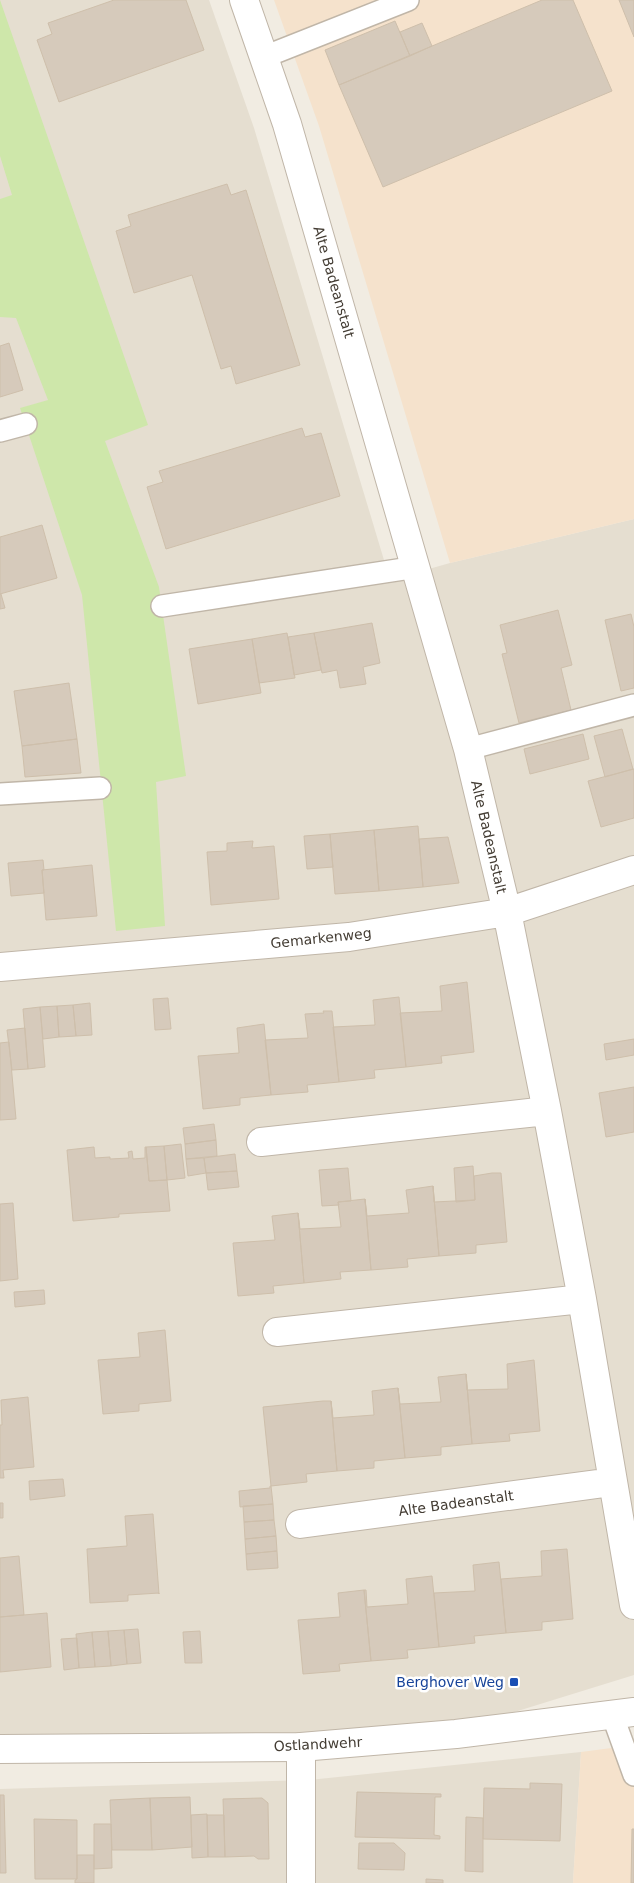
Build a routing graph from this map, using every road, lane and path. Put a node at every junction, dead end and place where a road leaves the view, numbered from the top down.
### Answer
1 (244, 0) edge
2 (408, 0) edge
3 (264, 57) junction
4 (26, 424) dead end
5 (0, 431) edge
6 (416, 567) junction
7 (162, 606) dead end
8 (634, 705) edge
9 (468, 749) junction
10 (100, 788) dead end
11 (0, 794) edge
12 (634, 870) edge
13 (506, 912) junction
14 (0, 967) edge
15 (547, 1111) junction
16 (261, 1142) dead end
17 (582, 1299) junction
18 (277, 1332) dead end
19 (612, 1482) junction
20 (300, 1524) dead end
21 (634, 1605) edge
22 (623, 1713) edge
23 (301, 1747) junction
24 (0, 1749) edge
25 (634, 1774) edge
26 (301, 1883) edge

1 - 3 street, Alte Badeanstalt
2 - 3 lane
3 - 6 street, Alte Badeanstalt
4 - 5 lane
6 - 7 lane
6 - 9 street, Alte Badeanstalt
8 - 9 lane
9 - 13 street, Alte Badeanstalt
10 - 11 lane
12 - 13 street, Gemarkenweg
13 - 14 street, Gemarkenweg
13 - 15 street, Alte Badeanstalt
15 - 16 street
15 - 17 street, Alte Badeanstalt
17 - 18 street
17 - 19 street, Alte Badeanstalt
19 - 20 street, Alte Badeanstalt
19 - 21 street, Alte Badeanstalt
22 - 23 street, Ostlandwehr
22 - 25 lane
23 - 24 street, Ostlandwehr
23 - 26 street

